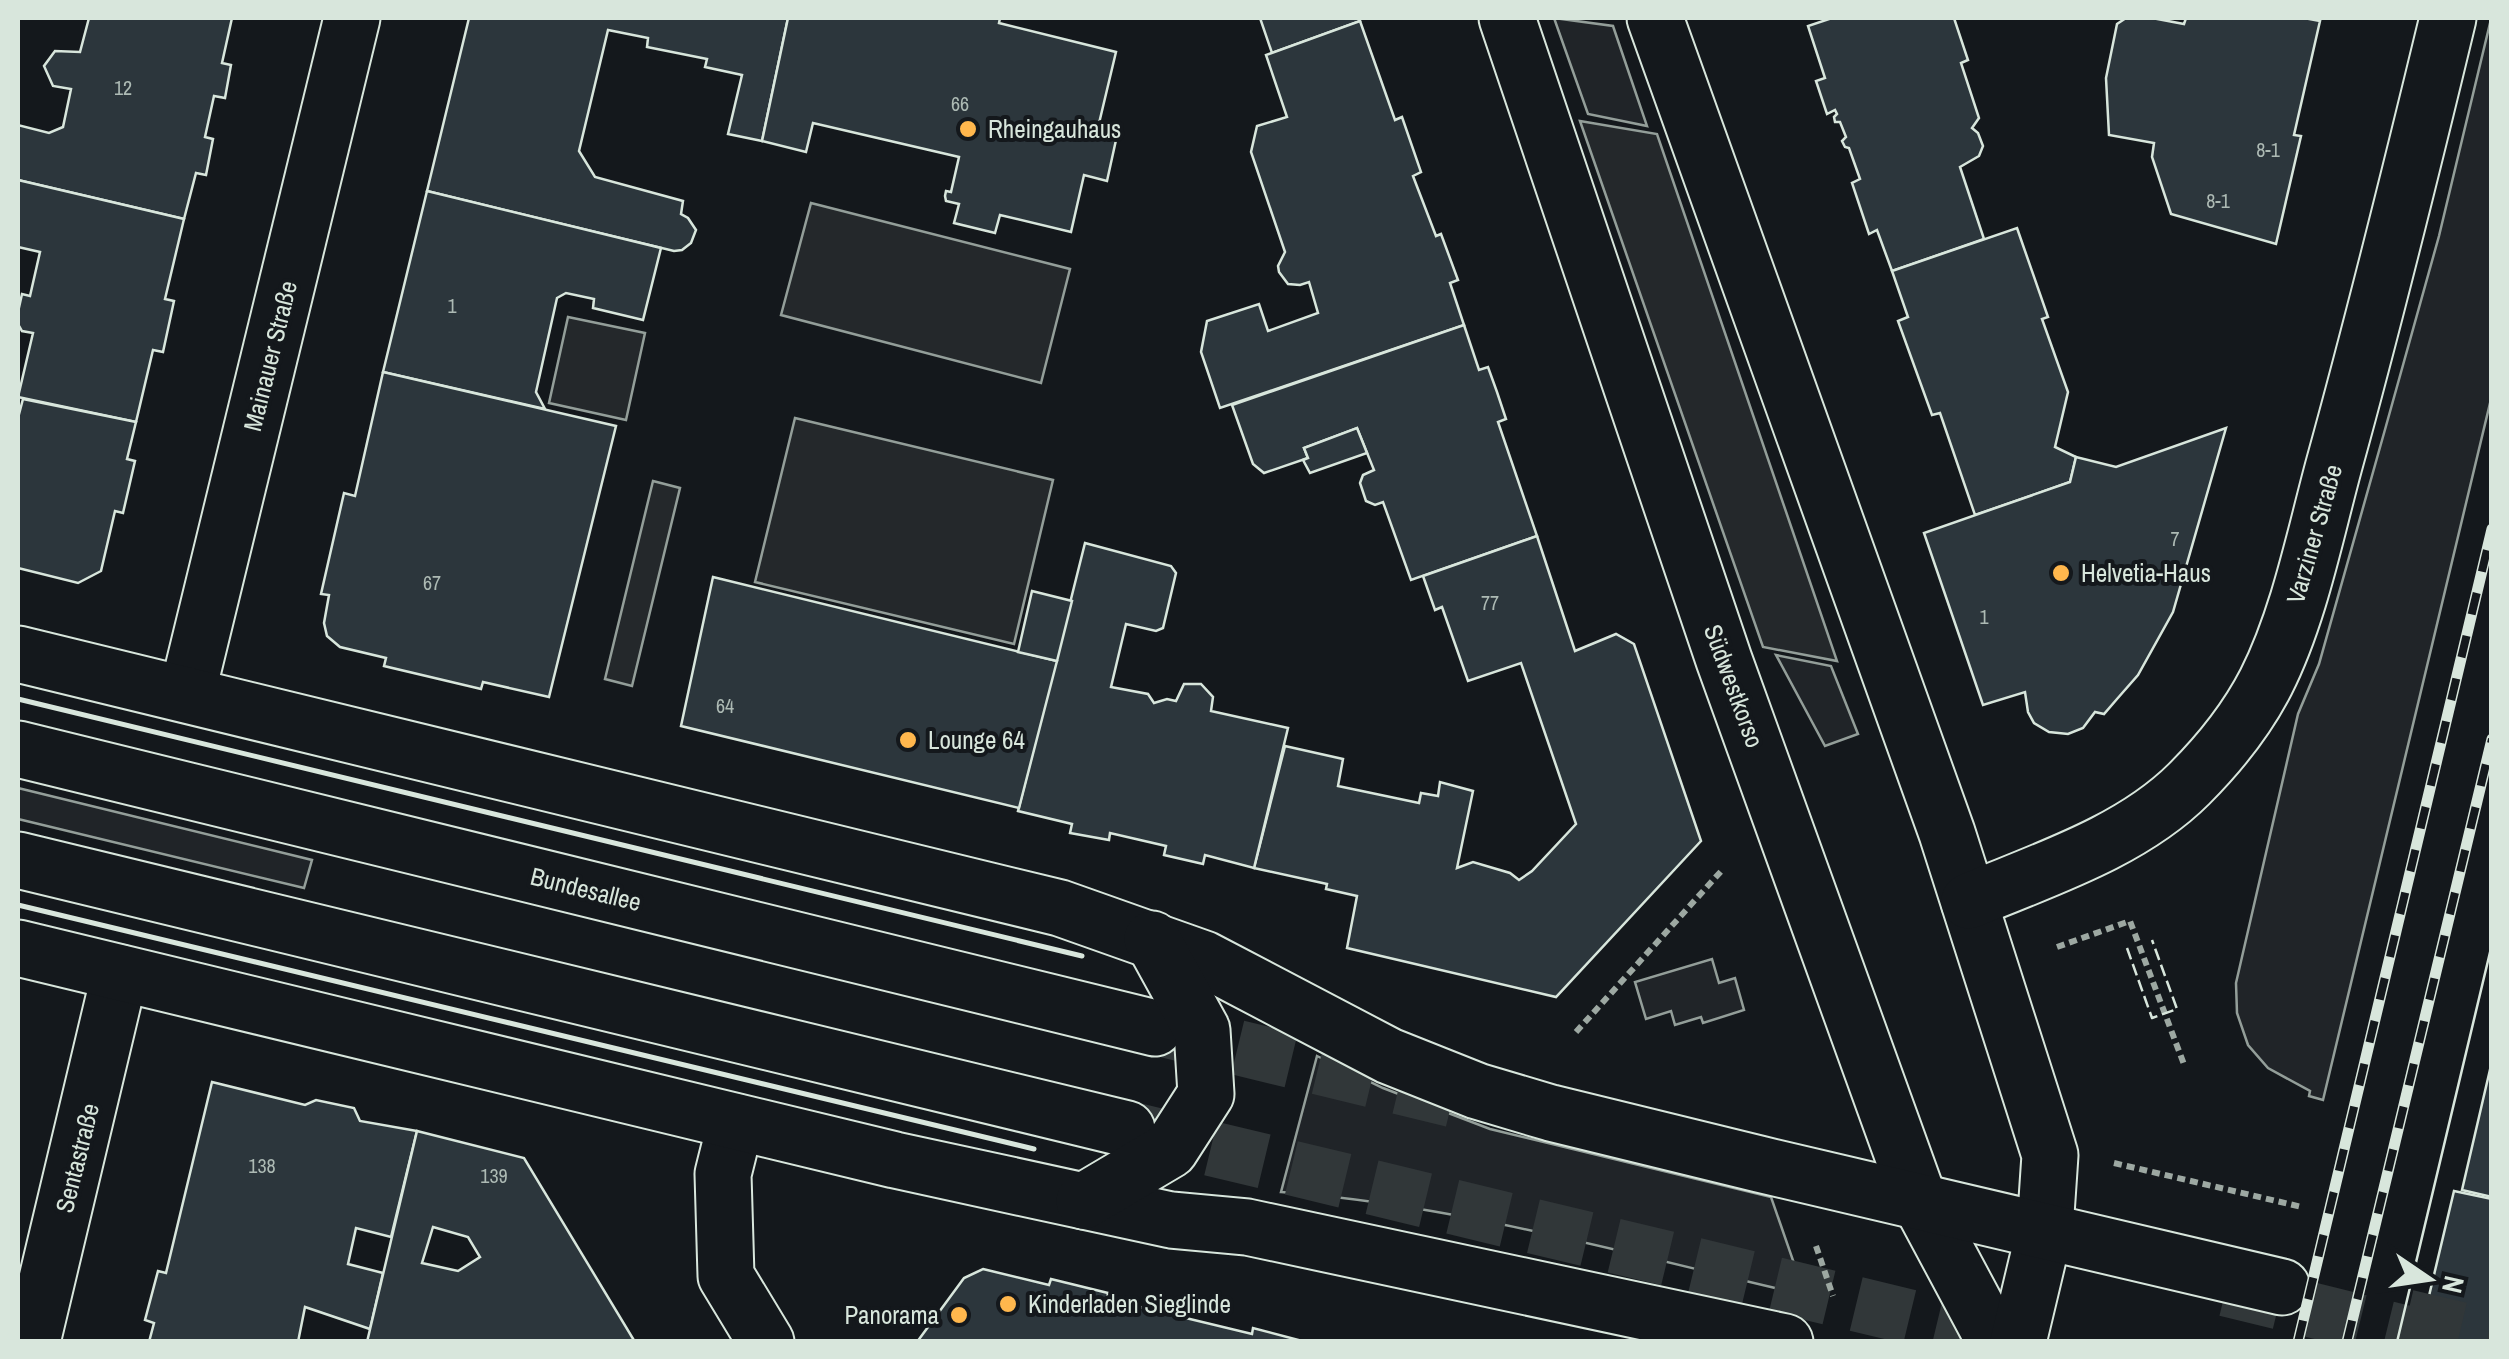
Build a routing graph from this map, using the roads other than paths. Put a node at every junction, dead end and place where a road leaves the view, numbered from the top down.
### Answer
1 (352, 18) edge
2 (1507, 18) edge
3 (1655, 18) edge
4 (2448, 18) edge
5 (18, 654) edge
6 (188, 694) junction
7 (18, 749) edge
8 (18, 860) edge
9 (1969, 901) junction
10 (1152, 939) junction
11 (18, 948) edge
12 (120, 974) junction
13 (1156, 1028) tunnel mouth
14 (736, 1122) junction
15 (1127, 1128) tunnel mouth
16 (1084, 1200) junction
17 (1919, 1200) junction
18 (2045, 1229) junction
19 (2282, 1287) tunnel mouth
20 (32, 1342) edge
21 (766, 1342) edge
22 (1785, 1342) edge
23 (1995, 1342) edge
24 (2018, 1342) edge

1 - 6 main road, Mainauer Straße
2 - 17 main road, Südwestkorso
3 - 9 main road
4 - 9 main road, Varziner Straße
5 - 6 main road
6 - 10 main road
7 - 13 main road, Bundesallee
8 - 15 main road
9 - 18 main road
10 - 16 main road
10 - 17 main road
11 - 12 main road
12 - 14 main road
12 - 20 main road, Sentastraße
14 - 16 main road
14 - 21 main road
16 - 22 main road
17 - 18 main road
17 - 23 main road, Südwestkorso
18 - 19 main road
18 - 24 main road

